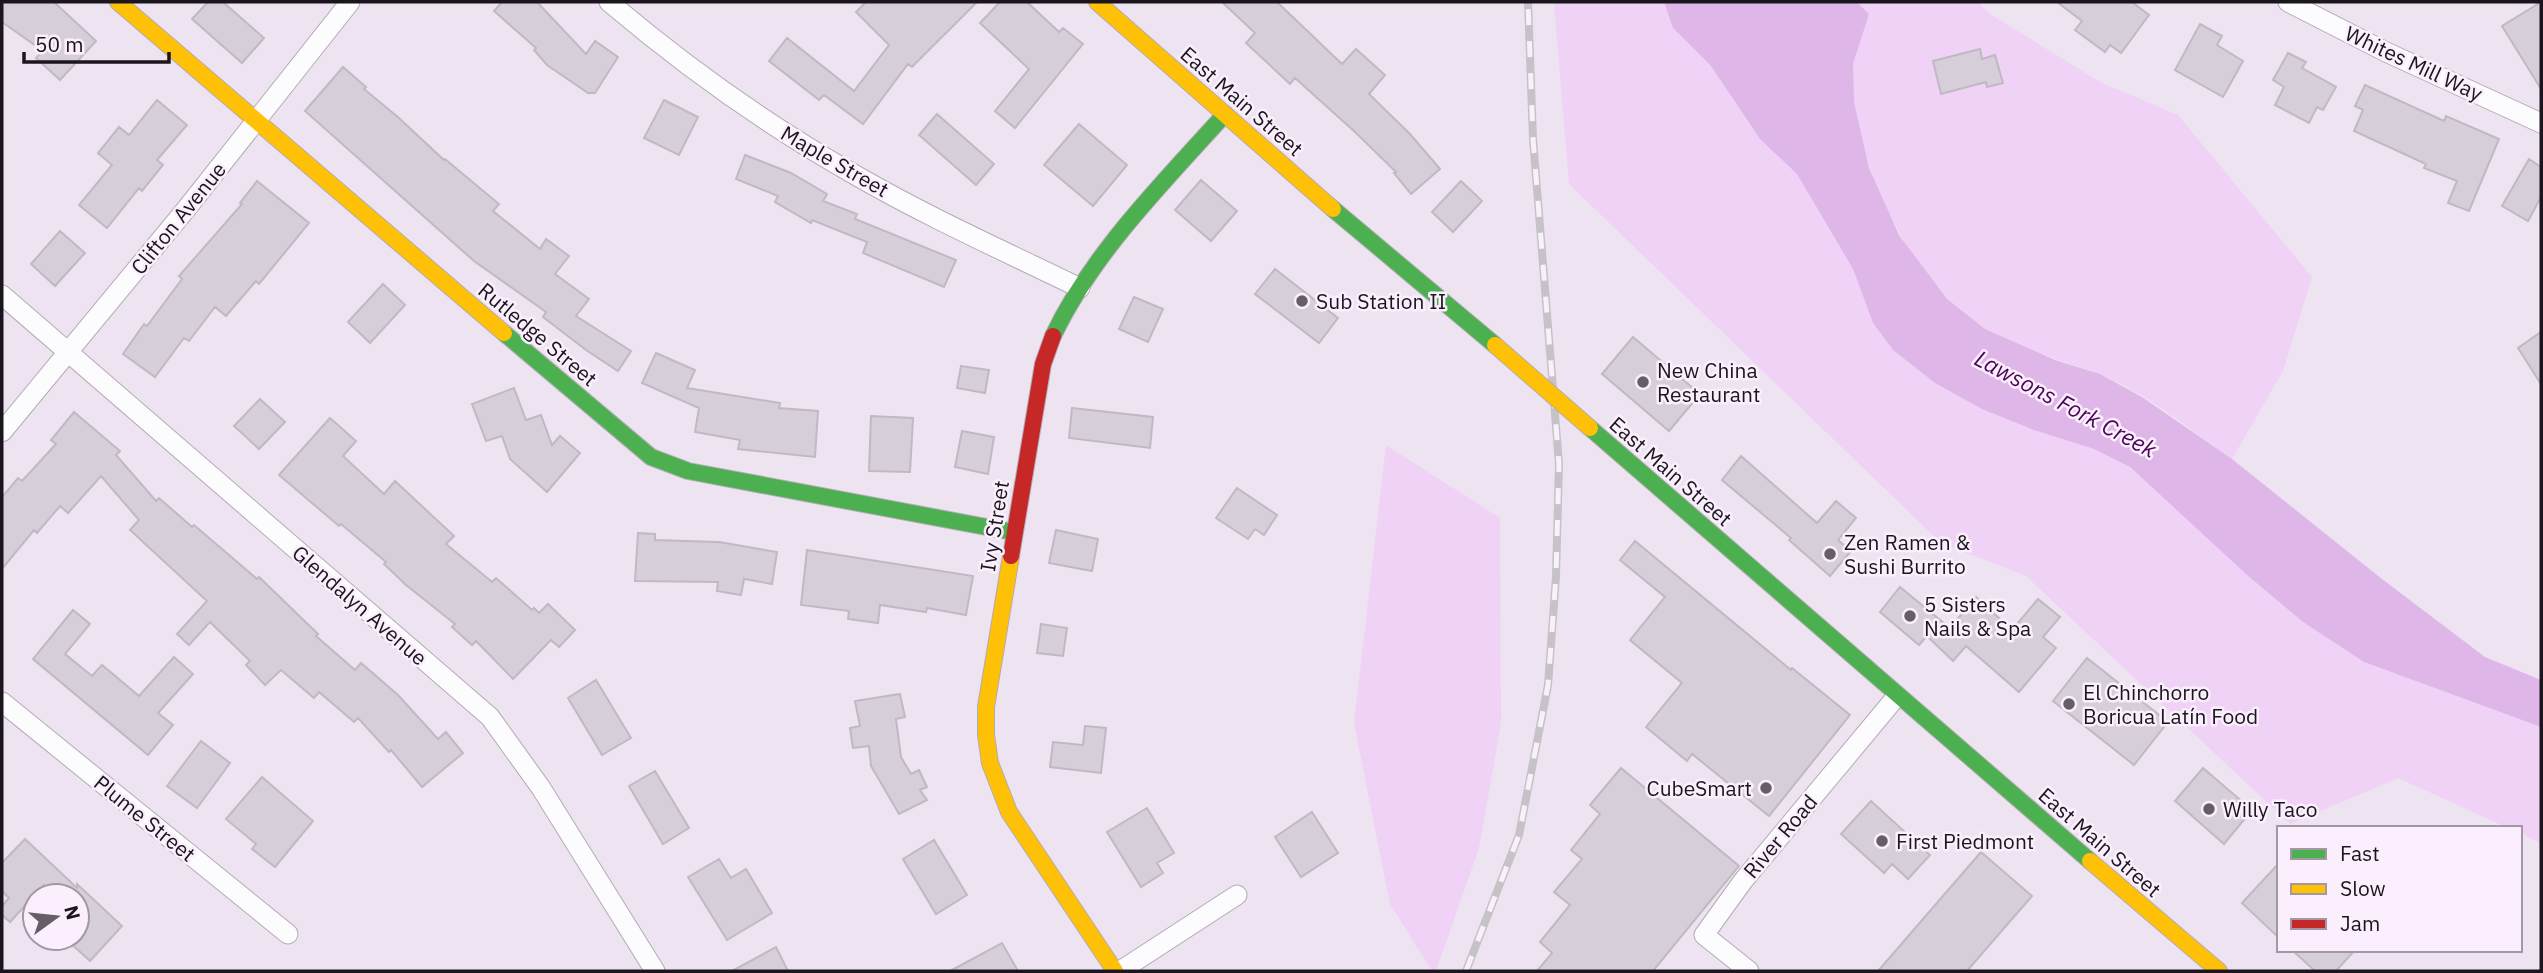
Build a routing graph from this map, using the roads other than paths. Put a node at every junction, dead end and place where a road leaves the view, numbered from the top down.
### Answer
1 (117, 2) edge
2 (350, 2) edge
3 (609, 2) edge
4 (1097, 2) edge
5 (2288, 2) edge
6 (1225, 114) junction
7 (256, 120) junction
8 (2541, 123) edge
9 (1080, 288) junction
10 (2, 295) edge
11 (68, 351) junction
12 (2, 432) edge
13 (1013, 532) junction
14 (1897, 696) junction
15 (2, 702) edge
16 (1237, 895) dead end
17 (288, 934) dead end
18 (654, 971) edge
19 (1115, 971) edge
20 (1120, 971) edge
21 (1749, 971) edge
22 (2219, 971) edge

1 - 7 street, Rutledge Street
2 - 7 street, Clifton Avenue
3 - 9 street, Maple Street
4 - 6 street, East Main Street
5 - 8 street, Whites Mill Way
6 - 9 street, Ivy Street
6 - 14 street, East Main Street, bridge
7 - 11 street, Clifton Avenue
7 - 13 street, Rutledge Street
9 - 13 street, Ivy Street
10 - 11 street, Glendalyn Avenue
11 - 12 street, Clifton Avenue
11 - 18 street, Glendalyn Avenue
13 - 19 street, Ivy Street
14 - 21 street, River Road
14 - 22 street, East Main Street
15 - 17 street, Plume Street
16 - 20 street

